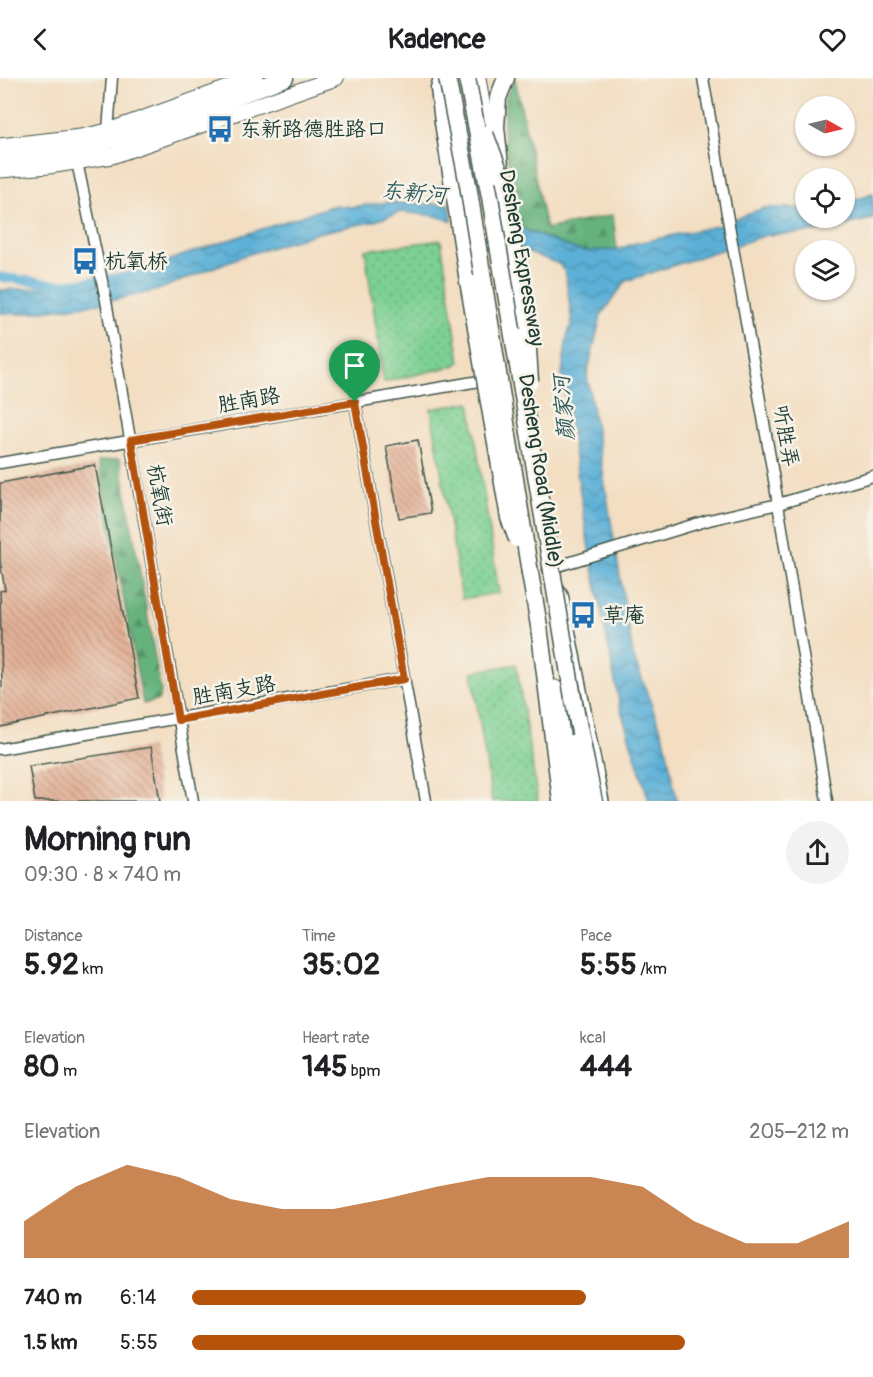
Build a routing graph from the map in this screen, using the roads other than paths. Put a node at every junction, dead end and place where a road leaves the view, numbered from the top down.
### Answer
1 (112, 78) edge
2 (256, 78) edge
3 (285, 78) edge
4 (336, 78) edge
5 (444, 78) edge
6 (452, 78) edge
7 (467, 78) edge
8 (478, 78) edge
9 (506, 78) edge
10 (703, 78) edge
11 (108, 131) junction
12 (0, 146) edge
13 (0, 157) edge
14 (77, 162) junction
15 (0, 170) edge
16 (501, 175) junction
17 (504, 376) junction
18 (355, 402) junction
19 (131, 440) junction
20 (0, 463) edge
21 (534, 466) junction
22 (873, 476) edge
23 (778, 504) junction
24 (548, 569) junction
25 (530, 573) junction
26 (404, 679) junction
27 (178, 720) junction
28 (0, 749) edge
29 (193, 801) edge
30 (426, 801) edge
31 (561, 801) edge
32 (572, 801) edge
33 (584, 801) edge
34 (594, 801) edge
35 (606, 801) edge
36 (827, 801) edge

1 - 11 street
2 - 11 main road
3 - 13 highway
4 - 14 main road
5 - 16 highway, bridge
5 - 25 highway, Desheng Expressway, bridge
5 - 25 highway, bridge
6 - 17 main road, Desheng Road (Middle)
7 - 21 highway, Desheng Expressway, bridge
8 - 24 main road, Desheng Road (Middle)
9 - 16 highway, bridge
10 - 23 street, 听胜弄
11 - 12 main road
14 - 15 main road
14 - 19 street, 杭氧街
16 - 21 highway, bridge
17 - 18 street, 胜南路
17 - 32 main road, Desheng Road (Middle)
18 - 19 street, 胜南路
18 - 26 street
19 - 20 street, 胜南路
19 - 27 street, 杭氧街
21 - 34 highway, Desheng Expressway, bridge
22 - 23 street
23 - 24 street
23 - 36 street, 听胜弄
24 - 33 main road, Desheng Road (Middle)
24 - 35 lane
25 - 31 highway, Desheng Expressway
26 - 27 street, 胜南支路
26 - 30 street
27 - 28 street, 胜南支路
27 - 29 street, 杭氧街

